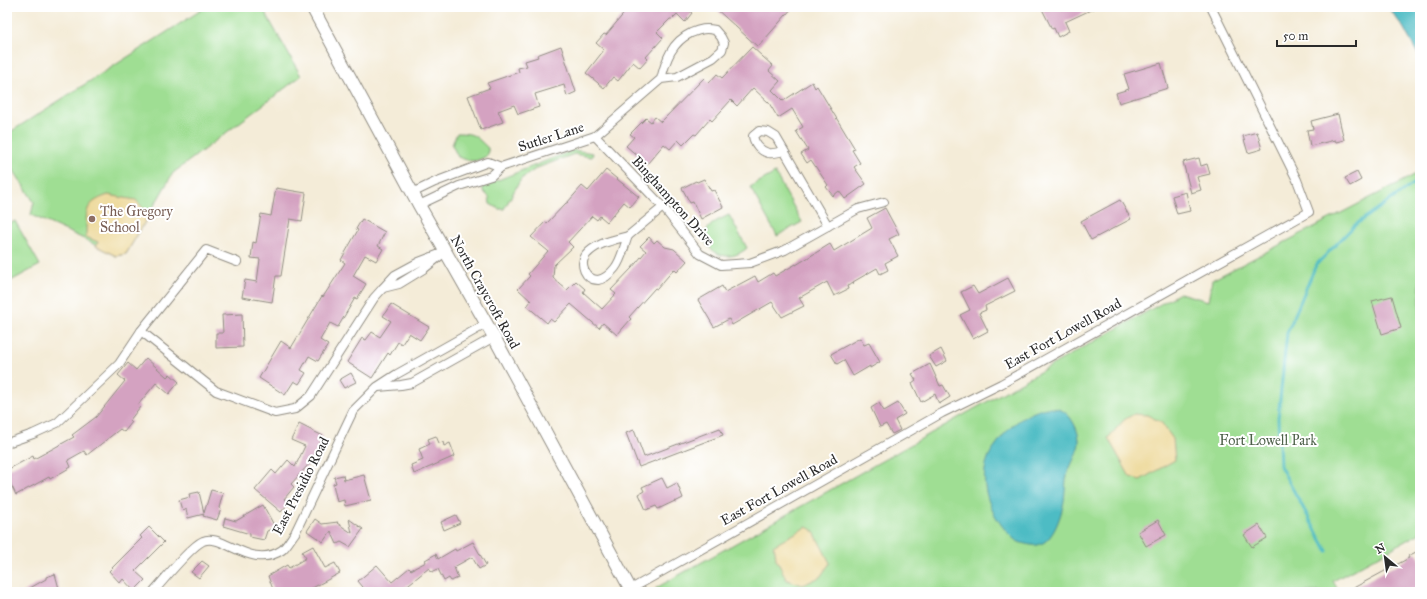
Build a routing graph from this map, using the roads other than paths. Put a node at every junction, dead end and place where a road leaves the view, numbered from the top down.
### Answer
1 (312, 7) edge
2 (1211, 7) edge
3 (661, 79) junction
4 (595, 136) junction
5 (784, 151) dead end
6 (501, 167) junction
7 (412, 193) junction
8 (884, 202) dead end
9 (419, 205) junction
10 (663, 207) junction
11 (828, 226) junction
12 (628, 236) junction
13 (445, 252) junction
14 (237, 262) dead end
15 (486, 324) junction
16 (141, 332) junction
17 (494, 337) junction
18 (377, 387) junction
19 (7, 443) edge
20 (632, 590) edge
21 (154, 592) edge

1 - 7 main road, North Craycroft Road
2 - 20 street, East Fort Lowell Road
3 - 3 street, Sutler Lane
3 - 4 street, Sutler Lane
4 - 6 street, Sutler Lane
4 - 10 street, Binghampton Drive
5 - 11 street
6 - 7 street, Sutler Lane
6 - 9 street, Sutler Lane
7 - 9 main road, North Craycroft Road
8 - 11 street, Binghampton Drive
9 - 13 main road, North Craycroft Road
10 - 11 street, Binghampton Drive
10 - 12 street
12 - 12 street
13 - 15 main road, North Craycroft Road
13 - 16 street
14 - 16 street
15 - 17 main road, North Craycroft Road
15 - 18 street, East Presidio Road
16 - 19 street
17 - 18 street
17 - 20 main road, North Craycroft Road
18 - 21 street, East Presidio Road

